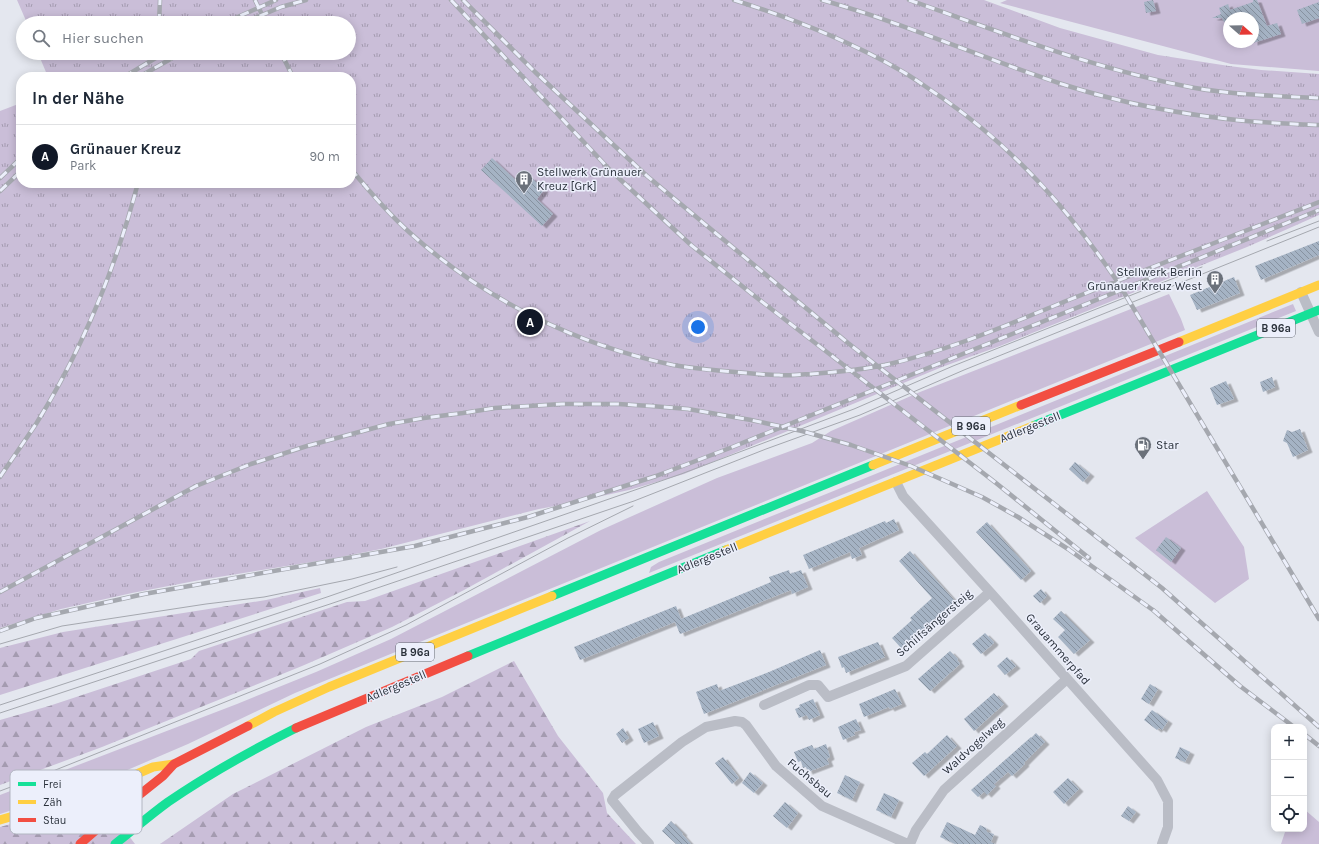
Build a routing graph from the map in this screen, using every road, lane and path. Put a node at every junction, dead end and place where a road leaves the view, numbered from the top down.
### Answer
1 (1319, 285) edge
2 (1302, 292) junction
3 (1315, 312) edge
4 (1319, 332) edge
5 (896, 482) junction
6 (990, 592) junction
7 (561, 606) junction
8 (1067, 679) junction
9 (764, 704) dead end
10 (174, 764) junction
11 (142, 772) edge
12 (142, 793) edge
13 (10, 817) edge
14 (0, 820) edge
15 (142, 823) edge
16 (91, 834) edge
17 (128, 834) edge
18 (80, 844) edge
19 (115, 844) edge
20 (649, 844) edge
21 (909, 844) edge
22 (1162, 844) edge

1 - 2 main road, Adlergestell / B 96a
2 - 3 street
2 - 7 main road, Adlergestell / B 96a
3 - 4 street
3 - 5 main road, Adlergestell / B 96a
5 - 6 street, Grauammerpfad
5 - 7 main road, Adlergestell / B 96a
6 - 8 street, Grauammerpfad
6 - 9 street, Schilfsängersteig
7 - 10 main road, Adlergestell / B 96a
7 - 15 main road, Adlergestell / B 96a
8 - 21 street, Waldvogelweg
8 - 22 street, Grauammerpfad
10 - 11 main road, Adlergestell
10 - 12 main road, Adlergestell / B 96a
13 - 14 main road, Adlergestell
16 - 18 main road, Adlergestell / B 96a
17 - 19 main road, Adlergestell / B 96a
20 - 21 street, Fuchsbau

